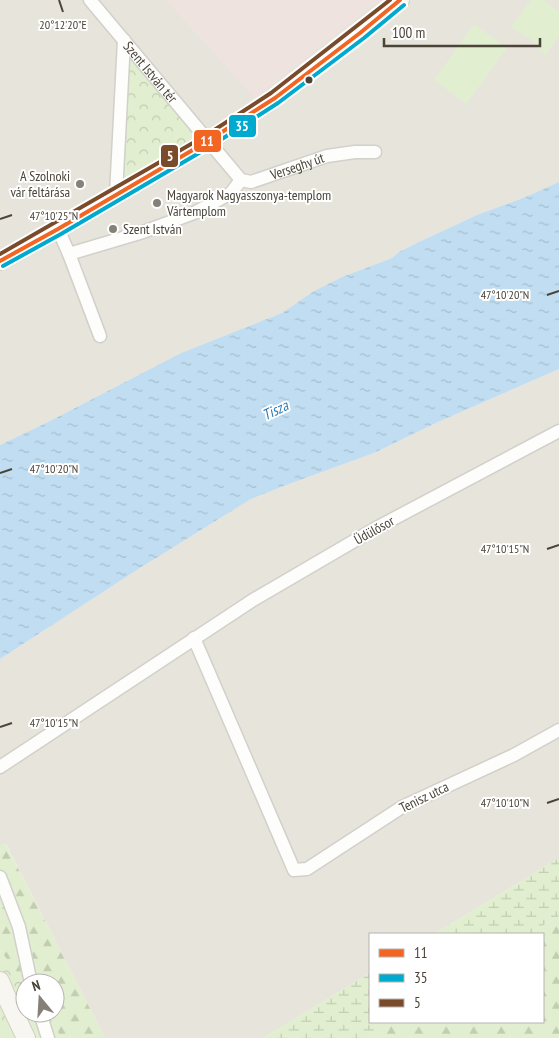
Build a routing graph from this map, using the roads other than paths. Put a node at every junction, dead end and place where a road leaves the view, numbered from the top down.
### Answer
1 (90, 0) edge
2 (400, 0) edge
3 (124, 40) junction
4 (208, 141) junction
5 (375, 152) dead end
6 (242, 180) junction
7 (116, 195) junction
8 (58, 229) junction
9 (69, 254) junction
10 (0, 261) edge
11 (100, 336) dead end
12 (559, 431) edge
13 (194, 638) junction
14 (559, 730) edge
15 (0, 767) edge
16 (0, 877) edge
17 (29, 973) edge
18 (0, 987) edge
19 (43, 1023) edge
20 (26, 1038) edge
21 (48, 1038) edge

1 - 3 street
2 - 4 main road
3 - 4 street, Szent István tér
3 - 7 street, Szent István tér
4 - 6 street
4 - 7 main road
5 - 6 street, Verseghy út
6 - 9 street
7 - 8 main road
8 - 9 street
8 - 10 main road
9 - 11 street
12 - 13 street, Üdülősor
13 - 14 street, Tenisz utca
13 - 15 street, Üdülősor
16 - 17 street
18 - 20 main road
19 - 21 street

